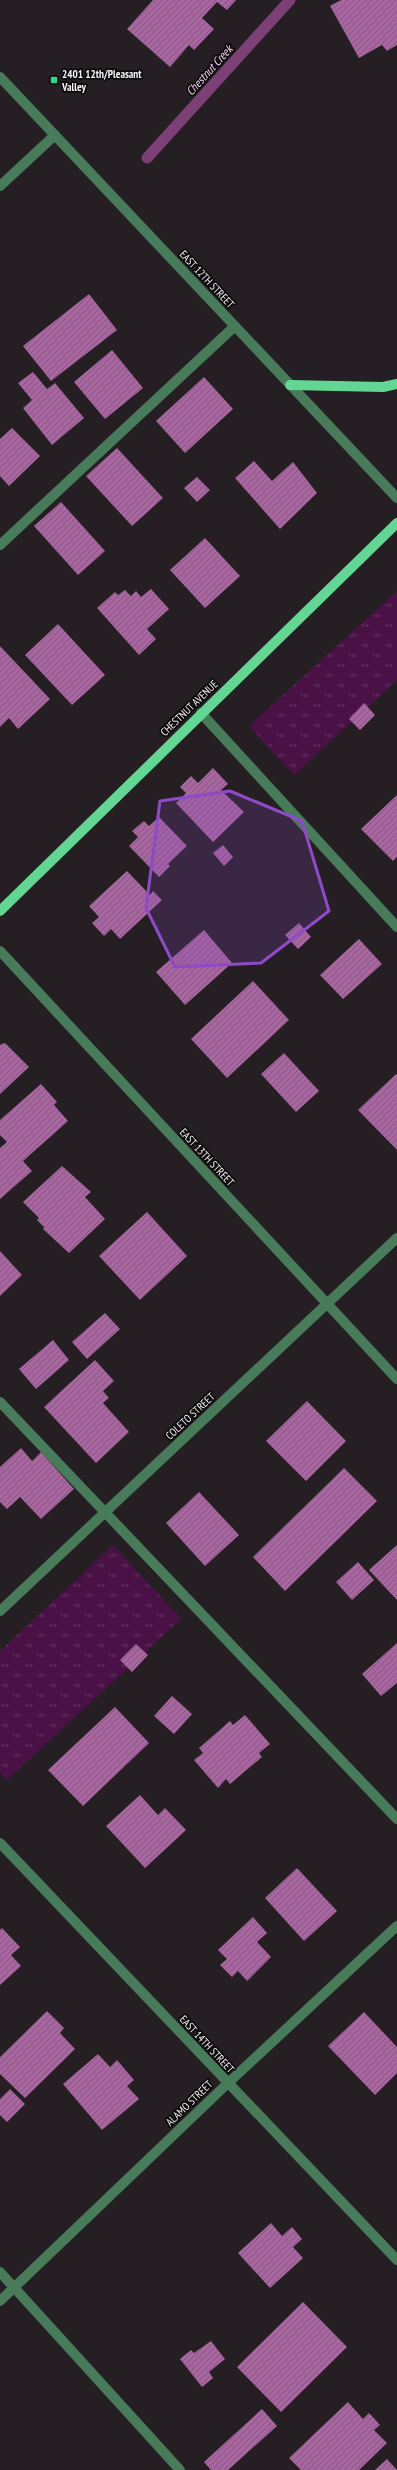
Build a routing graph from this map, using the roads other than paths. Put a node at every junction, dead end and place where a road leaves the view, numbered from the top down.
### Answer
1 (0, 77) edge
2 (55, 135) junction
3 (0, 186) edge
4 (235, 326) junction
5 (397, 384) edge
6 (290, 385) junction
7 (397, 498) edge
8 (397, 523) edge
9 (0, 546) edge
10 (201, 713) junction
11 (0, 911) edge
12 (397, 927) edge
13 (0, 951) edge
14 (397, 1238) edge
15 (327, 1304) junction
16 (397, 1378) edge
17 (0, 1402) edge
18 (106, 1512) junction
19 (0, 1611) edge
20 (397, 1819) edge
21 (0, 1843) edge
22 (397, 1926) edge
23 (228, 2083) junction
24 (397, 2260) edge
25 (0, 2272) edge
26 (14, 2287) junction
27 (0, 2301) edge
28 (180, 2470) edge

1 - 2 street, EAST 12TH STREET
2 - 3 street
2 - 4 street, EAST 12TH STREET
4 - 6 street, EAST 12TH STREET
4 - 9 street
5 - 6 main road
6 - 7 street, EAST 12TH STREET
8 - 10 main road, CHESTNUT AVENUE
10 - 11 main road, CHESTNUT AVENUE
10 - 12 street
13 - 15 street, EAST 13TH STREET
14 - 15 street, COLETO STREET
15 - 16 street, EAST 13TH STREET
15 - 18 street, COLETO STREET
17 - 18 street
18 - 19 street, COLETO STREET
18 - 20 street
21 - 23 street, EAST 14TH STREET
22 - 23 street, ALAMO STREET
23 - 24 street, EAST 14TH STREET
23 - 26 street, ALAMO STREET
25 - 26 street
26 - 27 street, ALAMO STREET
26 - 28 street

